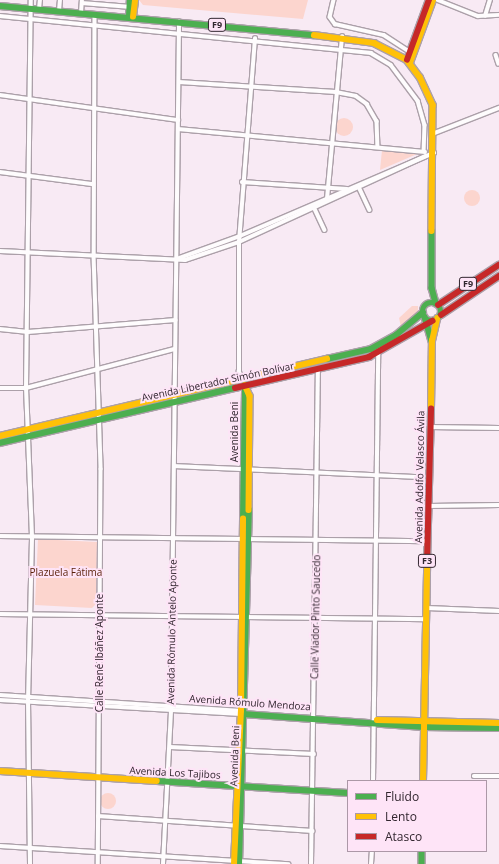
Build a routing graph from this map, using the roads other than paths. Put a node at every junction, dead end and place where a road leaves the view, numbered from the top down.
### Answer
1 (31, 0) edge
2 (40, 0) edge
3 (60, 0) edge
4 (135, 0) edge
5 (334, 0) edge
6 (428, 0) edge
7 (433, 0) edge
8 (438, 0) edge
9 (490, 0) edge
10 (82, 2) edge
11 (131, 4) edge
12 (0, 6) edge
13 (30, 8) junction
14 (39, 9) junction
15 (59, 11) junction
16 (81, 13) junction
17 (95, 14) junction
18 (499, 15) edge
19 (0, 16) edge
20 (485, 16) junction
21 (131, 17) junction
22 (31, 19) junction
23 (180, 21) junction
24 (95, 26) junction
25 (180, 33) junction
26 (342, 37) junction
27 (254, 39) junction
28 (340, 47) junction
29 (410, 52) junction
30 (496, 55) dead end
31 (409, 62) junction
32 (499, 64) edge
33 (179, 82) junction
34 (250, 86) junction
35 (336, 92) junction
36 (0, 95) edge
37 (30, 100) junction
38 (499, 108) edge
39 (94, 110) junction
40 (178, 120) junction
41 (178, 129) junction
42 (435, 133) junction
43 (246, 136) junction
44 (331, 142) junction
45 (378, 146) junction
46 (424, 151) junction
47 (434, 153) junction
48 (426, 156) junction
49 (0, 172) edge
50 (28, 176) junction
51 (242, 182) junction
52 (93, 184) junction
53 (328, 188) junction
54 (347, 189) junction
55 (360, 189) junction
56 (349, 194) junction
57 (327, 198) junction
58 (326, 204) junction
59 (315, 209) junction
60 (370, 210) dead end
61 (325, 230) dead end
62 (240, 236) junction
63 (239, 242) junction
64 (0, 251) edge
65 (28, 254) junction
66 (94, 255) junction
67 (176, 259) junction
68 (499, 265) edge
69 (499, 276) edge
70 (432, 288) junction
71 (452, 295) junction
72 (428, 304) junction
73 (437, 304) junction
74 (424, 315) junction
75 (437, 318) junction
76 (176, 320) junction
77 (426, 324) junction
78 (95, 327) junction
79 (0, 329) edge
80 (28, 332) junction
81 (432, 341) junction
82 (176, 349) junction
83 (378, 354) junction
84 (97, 368) junction
85 (318, 369) junction
86 (240, 377) junction
87 (245, 385) junction
88 (0, 388) edge
89 (26, 388) junction
90 (176, 392) junction
91 (176, 400) junction
92 (98, 412) junction
93 (99, 418) junction
94 (430, 427) junction
95 (27, 428) junction
96 (499, 428) edge
97 (28, 435) junction
98 (0, 436) edge
99 (0, 443) edge
100 (175, 466) junction
101 (247, 469) junction
102 (318, 474) junction
103 (378, 476) junction
104 (418, 477) dead end
105 (499, 504) edge
106 (429, 506) junction
107 (0, 536) edge
108 (32, 537) junction
109 (101, 538) junction
110 (174, 538) junction
111 (246, 539) junction
112 (317, 540) junction
113 (377, 540) junction
114 (427, 542) junction
115 (427, 608) junction
116 (499, 610) edge
117 (0, 614) edge
118 (30, 614) junction
119 (101, 616) junction
120 (172, 617) junction
121 (245, 617) junction
122 (316, 618) junction
123 (376, 619) junction
124 (427, 619) junction
125 (0, 695) edge
126 (28, 697) junction
127 (0, 700) edge
128 (28, 702) junction
129 (100, 704) junction
130 (171, 708) junction
131 (244, 713) junction
132 (315, 718) junction
133 (373, 722) junction
134 (499, 723) edge
135 (424, 725) junction
136 (499, 728) edge
137 (170, 747) junction
138 (242, 750) junction
139 (314, 754) junction
140 (0, 771) edge
141 (28, 773) junction
142 (474, 776) dead end
143 (499, 776) edge
144 (99, 777) junction
145 (373, 780) edge
146 (423, 780) edge
147 (168, 781) junction
148 (240, 786) junction
149 (312, 791) junction
150 (347, 793) edge
151 (98, 816) junction
152 (166, 821) junction
153 (238, 826) junction
154 (312, 831) junction
155 (0, 846) edge
156 (30, 847) junction
157 (98, 852) junction
158 (372, 852) edge
159 (422, 852) edge
160 (163, 855) junction
161 (237, 862) edge
162 (30, 864) edge
163 (98, 864) edge
164 (163, 864) edge
165 (288, 864) edge
166 (311, 864) edge
167 (371, 864) edge
168 (422, 864) edge

1 - 13 street
2 - 14 street
3 - 15 street
4 - 11 main road
5 - 29 street
6 - 29 main road
7 - 31 main road
8 - 20 street
9 - 20 street
10 - 11 street
10 - 16 street
11 - 21 main road
12 - 13 main road, F9
13 - 14 main road, F9
13 - 22 street
14 - 15 main road, F9
15 - 16 main road, F9
16 - 17 main road, F9
17 - 21 main road, F9
17 - 24 street, Calle René Ibáñez Aponte
18 - 20 street
19 - 22 street
21 - 23 main road, F9
22 - 24 street
22 - 37 street
23 - 25 street, Avenida Rómulo Antelo Aponte
23 - 26 main road, F9
24 - 25 street
24 - 39 street, Calle René Ibáñez Aponte
25 - 27 street
25 - 33 street, Avenida Rómulo Antelo Aponte
26 - 28 street
26 - 31 main road, F9
27 - 28 street
27 - 34 street
28 - 35 street
28 - 46 street
29 - 31 main road
30 - 32 street
31 - 42 main road, F9
33 - 34 street
33 - 40 street, Avenida Rómulo Antelo Aponte
34 - 35 street
34 - 43 street
35 - 44 street
35 - 45 street
36 - 37 street
37 - 39 street
37 - 50 street
38 - 42 street
39 - 40 street
39 - 52 street, Calle René Ibáñez Aponte
40 - 41 street, Avenida Rómulo Antelo Aponte
41 - 43 street
41 - 67 street, Avenida Rómulo Antelo Aponte
42 - 47 main road, F9
43 - 44 street
43 - 51 street
44 - 45 street
44 - 53 street
45 - 46 street
46 - 48 street
47 - 48 street
47 - 70 main road, F9
48 - 54 street
48 - 55 street
49 - 50 street
50 - 52 street
50 - 65 street
51 - 53 street
51 - 62 street
52 - 66 street, Calle René Ibáñez Aponte
53 - 54 street
53 - 57 street
54 - 56 street
54 - 57 street
55 - 56 street
55 - 60 street
56 - 58 street
57 - 58 street
57 - 62 street
58 - 59 street
59 - 61 street
59 - 63 street
62 - 63 street
62 - 67 street
63 - 67 street
63 - 86 street
64 - 65 street
65 - 66 street
65 - 80 street
66 - 67 street
66 - 78 street, Calle René Ibáñez Aponte
67 - 76 street, Avenida Rómulo Antelo Aponte
68 - 71 main road, F9
69 - 75 main road, F9
70 - 71 main road
70 - 72 main road, F9
70 - 73 main road, F9
71 - 73 main road, F9
72 - 73 main road
72 - 74 main road, F9
73 - 75 main road, F9
74 - 75 main road
74 - 77 main road, Avenida Adolfo Velasco Ávila / F3
74 - 86 main road, Avenida Libertador Simón Bolívar
75 - 77 main road, Avenida Libertador Simón Bolívar
75 - 81 main road, Avenida Adolfo Velasco Ávila / F3
76 - 78 street
76 - 82 street, Avenida Rómulo Antelo Aponte
77 - 81 main road, Avenida Adolfo Velasco Ávila / F3
77 - 83 main road, Avenida Libertador Simón Bolívar
78 - 80 street
78 - 84 street, Calle René Ibáñez Aponte
79 - 80 street
80 - 89 street
81 - 94 main road, Avenida Adolfo Velasco Ávila / F3
82 - 84 street
82 - 90 street, Avenida Rómulo Antelo Aponte
83 - 85 main road, Avenida Libertador Simón Bolívar
83 - 103 street
84 - 89 street
84 - 92 street, Calle René Ibáñez Aponte
85 - 87 main road, Avenida Libertador Simón Bolívar
85 - 102 street, Calle Viador Pinto Saucedo
86 - 87 street
86 - 90 main road, Avenida Libertador Simón Bolívar
87 - 91 main road, Avenida Libertador Simón Bolívar
87 - 101 main road, Avenida Beni
88 - 89 street
89 - 95 street
90 - 91 street, Avenida Rómulo Antelo Aponte
90 - 92 main road, Avenida Libertador Simón Bolívar
91 - 93 main road, Avenida Libertador Simón Bolívar
91 - 100 street, Avenida Rómulo Antelo Aponte
92 - 93 street, Calle René Ibáñez Aponte
92 - 95 main road, Avenida Libertador Simón Bolívar
93 - 97 main road, Avenida Libertador Simón Bolívar
93 - 109 street, Calle René Ibáñez Aponte
94 - 96 street
94 - 106 main road, Avenida Adolfo Velasco Ávila / F3
95 - 97 street
95 - 98 main road, Avenida Libertador Simón Bolívar
97 - 99 main road, Avenida Libertador Simón Bolívar
97 - 108 street
100 - 101 street
100 - 110 street, Avenida Rómulo Antelo Aponte
101 - 102 street
101 - 111 main road, Avenida Beni
102 - 103 street
102 - 112 street, Calle Viador Pinto Saucedo
103 - 104 street
103 - 113 street
105 - 106 street
106 - 114 main road, Avenida Adolfo Velasco Ávila / F3
107 - 108 street
108 - 109 street
108 - 118 street
109 - 110 street
109 - 119 street, Calle René Ibáñez Aponte
110 - 111 street
110 - 120 street, Avenida Rómulo Antelo Aponte
111 - 112 street
111 - 121 main road, Avenida Beni
112 - 113 street
112 - 122 street, Calle Viador Pinto Saucedo
113 - 114 street
113 - 123 street
114 - 115 main road, Avenida Adolfo Velasco Ávila / F3
115 - 116 street
115 - 124 main road, Avenida Adolfo Velasco Ávila / F3
117 - 118 street
118 - 119 street
118 - 126 street
119 - 120 street
119 - 129 street, Calle René Ibáñez Aponte
120 - 121 street
120 - 130 street, Avenida Rómulo Antelo Aponte
121 - 122 street
121 - 131 main road, Avenida Beni
122 - 123 street
122 - 132 street, Calle Viador Pinto Saucedo
123 - 124 street
123 - 133 street
124 - 135 main road, Avenida Adolfo Velasco Ávila / F3
125 - 126 street, Avenida Rómulo Mendoza
126 - 128 street
126 - 129 street, Avenida Rómulo Mendoza
127 - 128 street, Avenida Rómulo Mendoza
128 - 129 street, Avenida Rómulo Mendoza
128 - 141 street
129 - 130 street, Avenida Rómulo Mendoza
129 - 144 street, Calle René Ibáñez Aponte
130 - 131 street, Avenida Rómulo Mendoza
130 - 137 street, Avenida Rómulo Antelo Aponte
131 - 132 main road, Avenida Rómulo Mendoza
131 - 138 main road, Avenida Beni
132 - 133 main road, Avenida Rómulo Mendoza
132 - 139 street, Calle Viador Pinto Saucedo
133 - 135 main road, Avenida Rómulo Mendoza
133 - 145 street
134 - 135 main road, Avenida Rómulo Mendoza
135 - 136 main road, Avenida Rómulo Mendoza
135 - 146 main road, Avenida Adolfo Velasco Ávila / F3
137 - 138 street
137 - 147 street, Avenida Rómulo Antelo Aponte
138 - 139 street
138 - 148 main road, Avenida Beni
139 - 149 street, Calle Viador Pinto Saucedo
140 - 141 main road, Avenida Los Tajibos
141 - 144 main road, Avenida Los Tajibos
141 - 156 street
142 - 143 street
144 - 147 main road, Avenida Los Tajibos
144 - 151 street, Calle René Ibáñez Aponte
147 - 148 main road, Avenida Los Tajibos
147 - 152 street, Avenida Rómulo Antelo Aponte
148 - 149 main road, Avenida Los Tajibos
148 - 153 main road, Avenida Beni
149 - 150 main road, Avenida Los Tajibos
149 - 154 street, Calle Viador Pinto Saucedo
151 - 152 street
151 - 157 street, Calle René Ibáñez Aponte
152 - 153 street
152 - 160 street, Avenida Rómulo Antelo Aponte
153 - 154 street
153 - 161 main road, Avenida Beni
154 - 166 street, Calle Viador Pinto Saucedo
155 - 156 street
156 - 157 street
156 - 162 street
157 - 160 street
157 - 163 street, Calle René Ibáñez Aponte
158 - 167 street
159 - 168 main road
160 - 161 street
160 - 164 street, Avenida Rómulo Antelo Aponte
161 - 165 street

